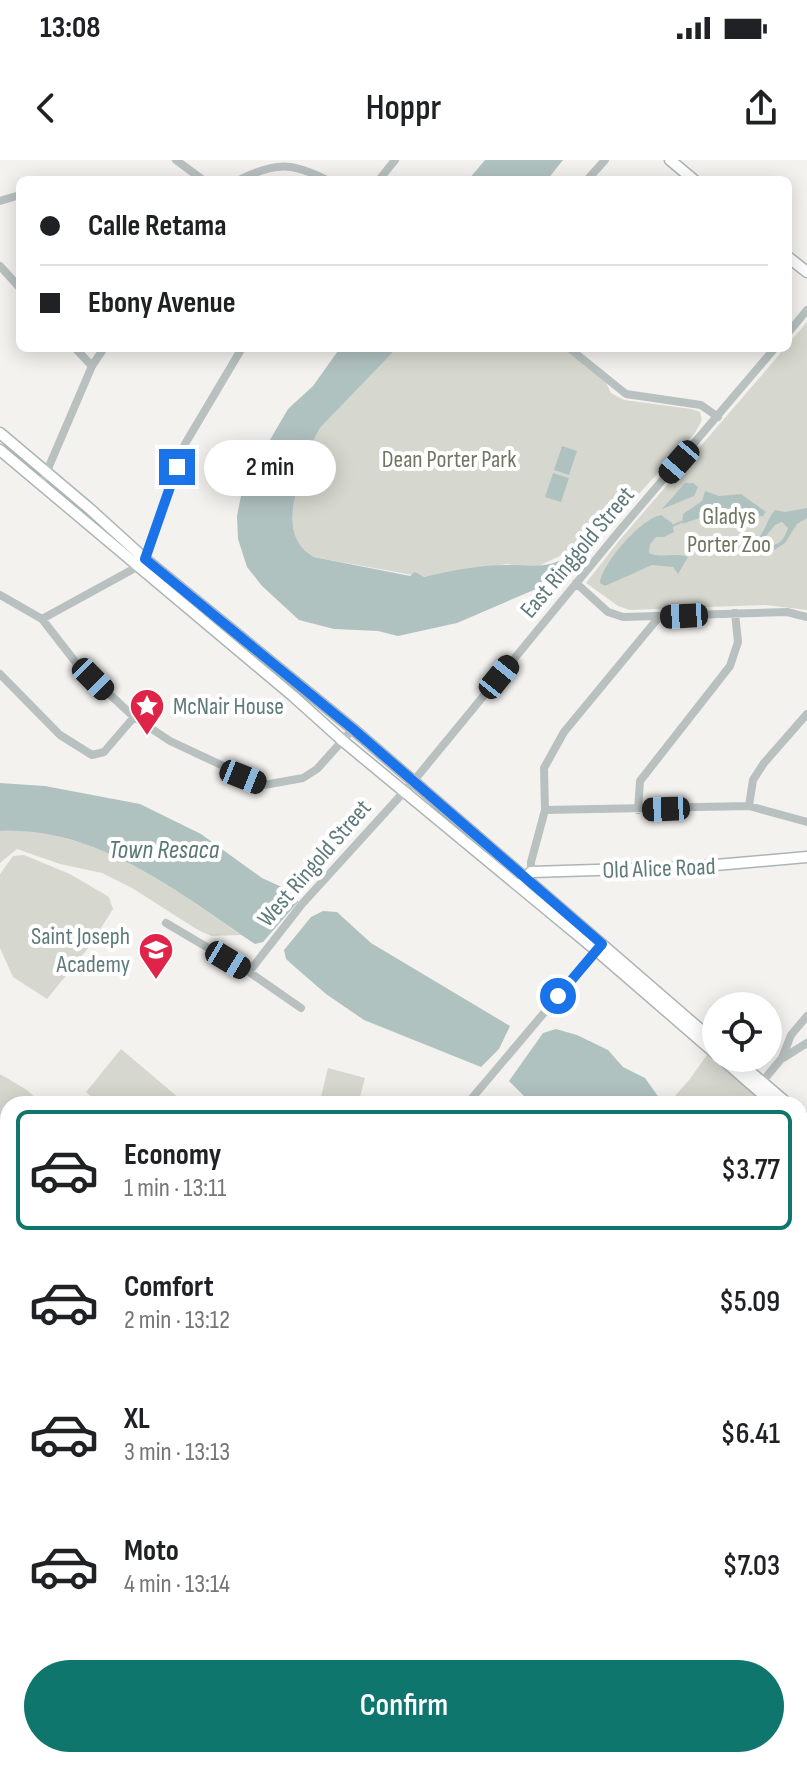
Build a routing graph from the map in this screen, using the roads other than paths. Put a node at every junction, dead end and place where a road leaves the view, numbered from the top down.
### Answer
1 (176, 160) edge
2 (395, 160) edge
3 (605, 160) edge
4 (198, 176) edge
5 (249, 176) edge
6 (319, 176) edge
7 (382, 176) edge
8 (591, 176) edge
9 (0, 266) edge
10 (16, 284) edge
11 (807, 310) edge
12 (792, 328) edge
13 (79, 352) edge
14 (101, 352) edge
15 (236, 352) edge
16 (574, 352) edge
17 (772, 352) edge
18 (92, 366) junction
19 (718, 417) junction
20 (0, 433) edge
21 (0, 450) edge
22 (47, 474) junction
23 (41, 485) junction
24 (141, 563) junction
25 (576, 583) junction
26 (0, 595) edge
27 (735, 613) junction
28 (659, 617) junction
29 (807, 617) edge
30 (42, 619) junction
31 (0, 674) edge
32 (807, 714) edge
33 (134, 717) junction
34 (353, 729) junction
35 (343, 741) junction
36 (412, 783) junction
37 (403, 791) junction
38 (749, 806) junction
39 (545, 810) junction
40 (638, 810) junction
41 (807, 822) edge
42 (806, 847) edge
43 (807, 857) edge
44 (525, 880) junction
45 (166, 923) dead end
46 (600, 947) junction
47 (249, 972) junction
48 (301, 1008) dead end
49 (807, 1016) edge
50 (702, 1031) edge
51 (702, 1041) edge
52 (807, 1043) edge
53 (782, 1058) joint
54 (737, 1072) edge
55 (750, 1072) edge
56 (770, 1072) edge
57 (762, 1082) junction
58 (474, 1096) edge
59 (765, 1096) edge
60 (779, 1096) edge

1 - 4 street
2 - 7 street
3 - 8 street
5 - 6 street
9 - 10 street
11 - 12 street
13 - 18 street
14 - 18 street
15 - 24 street
16 - 19 street
17 - 19 street, East Ringgold Street
18 - 22 street
19 - 25 street, East Ringgold Street
20 - 22 main road
21 - 23 main road
22 - 23 street
22 - 24 main road
23 - 24 main road
24 - 30 street
24 - 34 main road
24 - 35 main road
25 - 28 street
25 - 36 street, East Ringgold Street
26 - 30 street
27 - 28 street
27 - 29 street
27 - 40 street
28 - 39 street
30 - 33 street
31 - 33 street
32 - 38 street
33 - 35 street
34 - 35 street
34 - 36 main road
35 - 37 main road
36 - 37 street, West Ringold Street
36 - 44 main road
37 - 44 main road
37 - 47 street, West Ringold Street
38 - 40 street
38 - 41 street
39 - 40 street
39 - 44 street
42 - 43 street
43 - 44 main road, Old Alice Road
44 - 46 main road
45 - 47 street
46 - 50 main road
46 - 51 main road
46 - 58 street
47 - 48 street
49 - 53 street
52 - 53 street
54 - 59 main road
55 - 57 main road
56 - 57 street
57 - 60 main road

